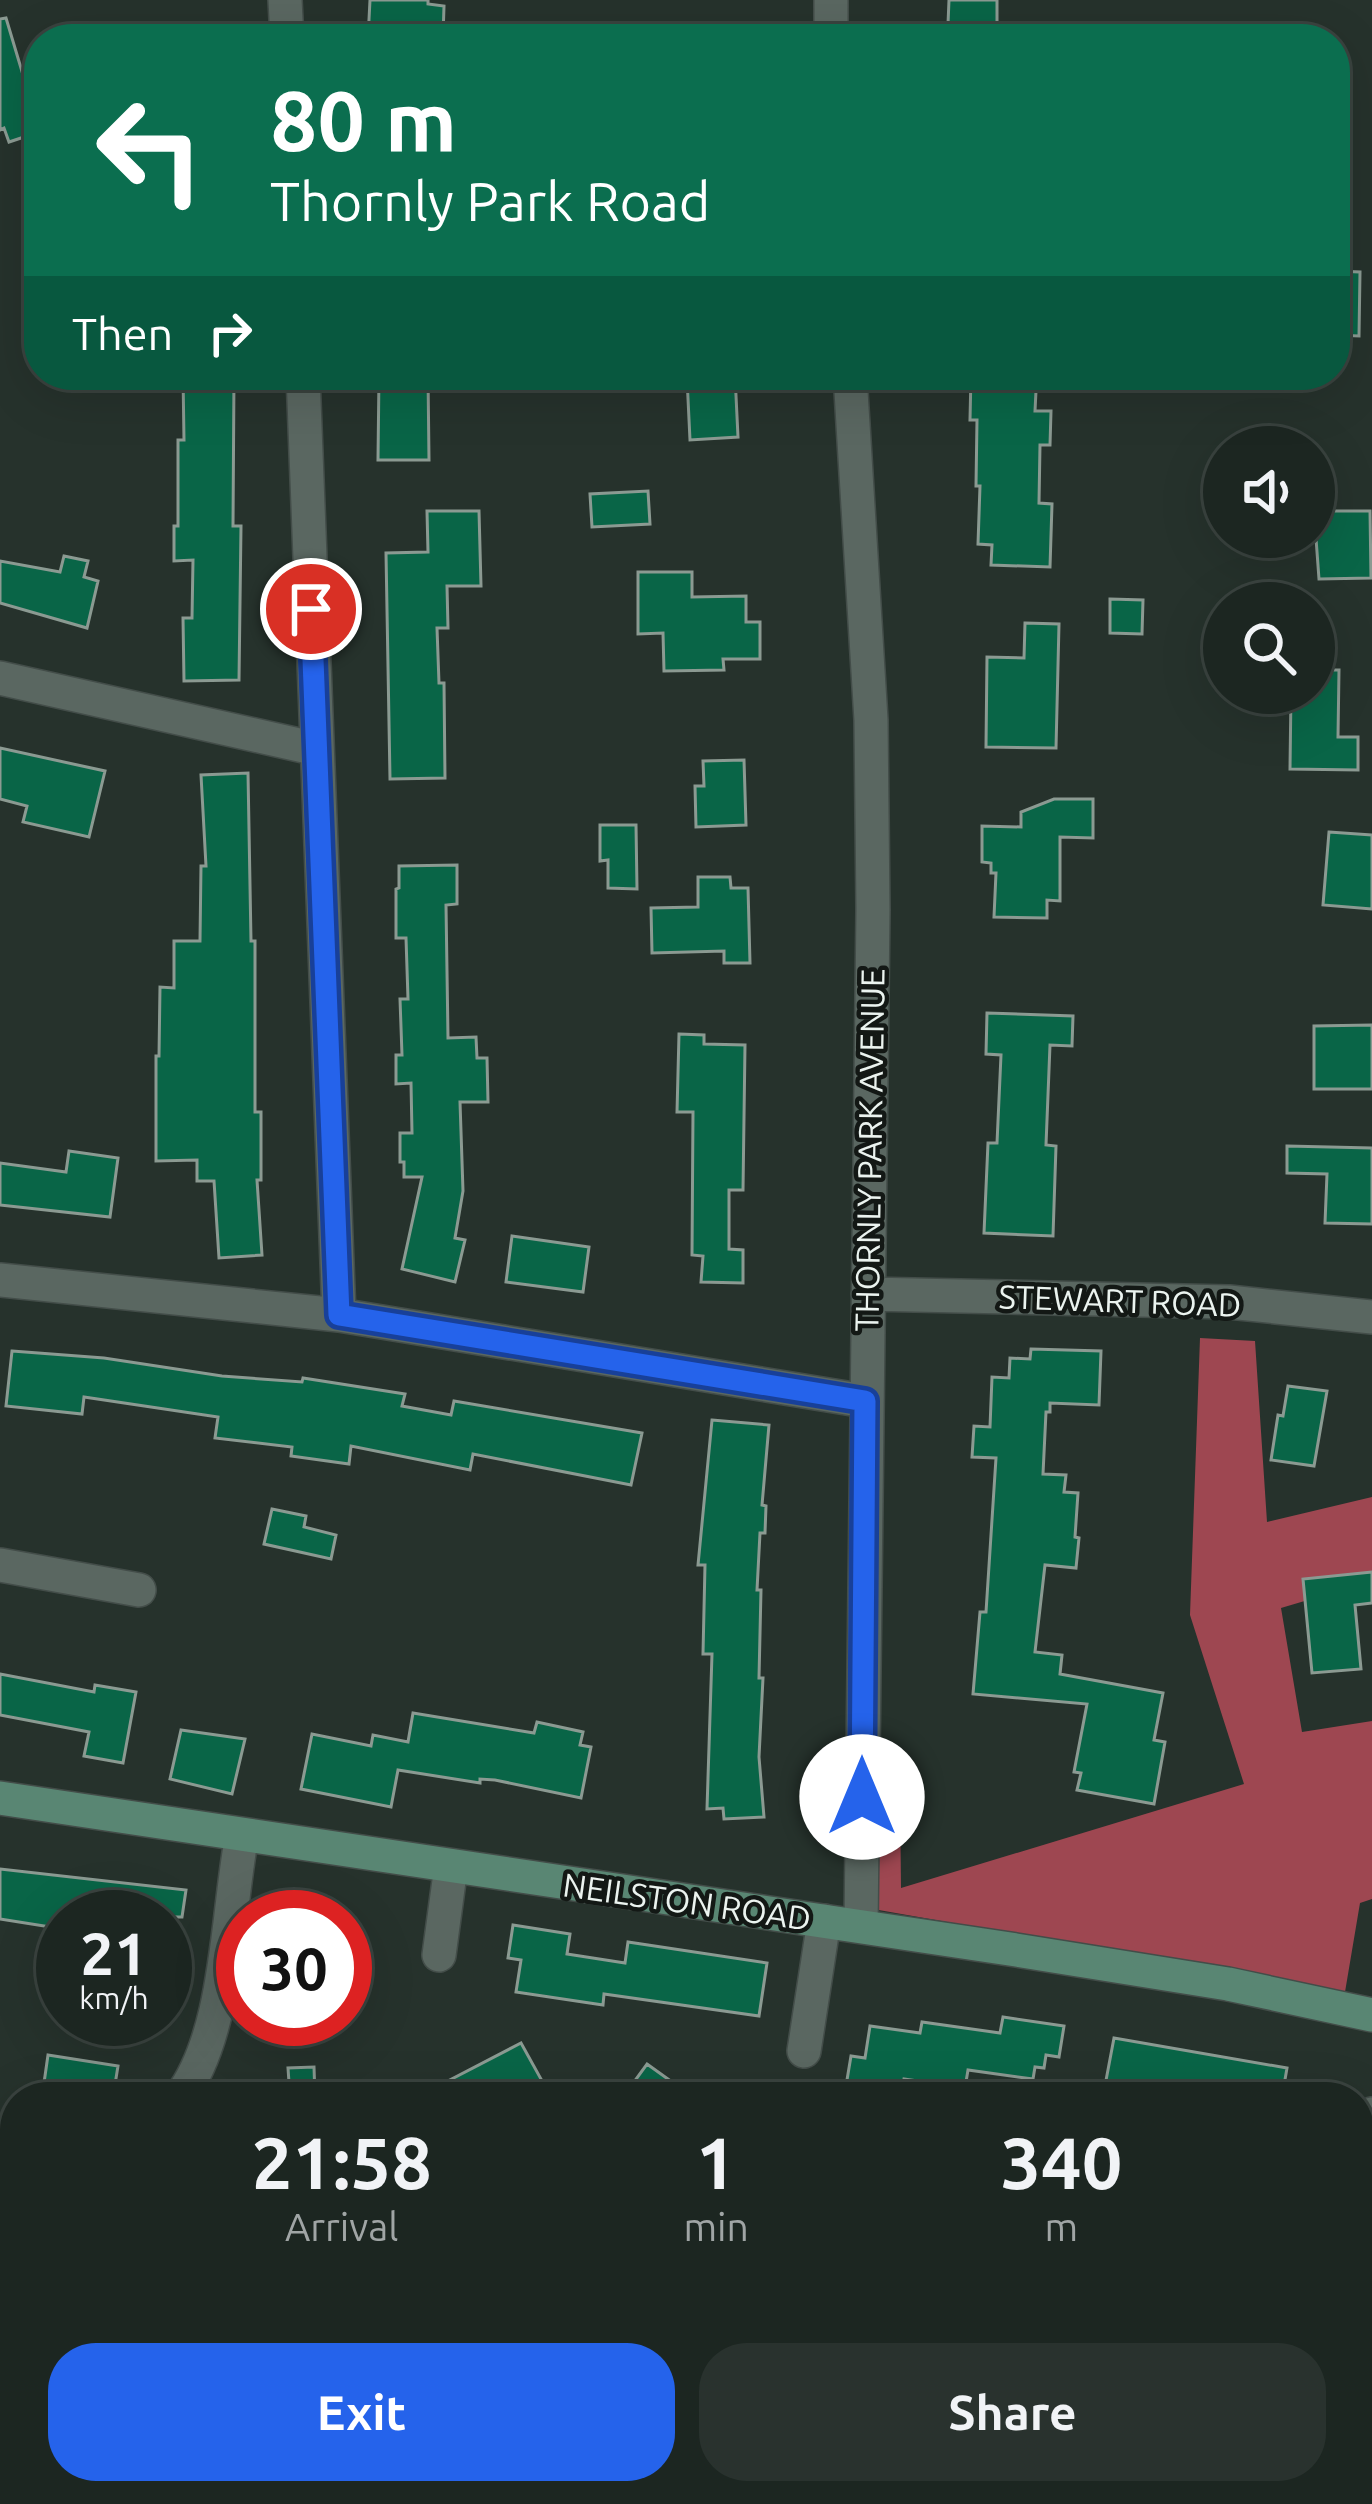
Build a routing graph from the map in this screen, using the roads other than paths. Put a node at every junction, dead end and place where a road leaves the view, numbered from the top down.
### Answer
1 (304, 390) edge
2 (851, 390) edge
3 (0, 678) edge
4 (317, 749) junction
5 (0, 1280) edge
6 (868, 1294) junction
7 (339, 1315) junction
8 (1372, 1316) edge
9 (865, 1401) junction
10 (0, 1565) edge
11 (140, 1590) dead end
12 (0, 1798) edge
13 (242, 1835) junction
14 (451, 1866) junction
15 (824, 1921) junction
16 (860, 1926) junction
17 (439, 1955) dead end
18 (1372, 2015) edge
19 (805, 2051) dead end
20 (191, 2082) edge

1 - 4 street
2 - 6 street, THORNLY PARK AVENUE
3 - 4 street
4 - 7 street
5 - 7 street
6 - 8 street, STEWART ROAD
6 - 9 street, THORNLY PARK AVENUE
7 - 9 street
9 - 16 street, THORNLY PARK AVENUE
10 - 11 street
12 - 13 main road, NEILSTON ROAD
13 - 14 main road, NEILSTON ROAD
13 - 20 street
14 - 15 main road, NEILSTON ROAD
14 - 17 street
15 - 16 main road, NEILSTON ROAD
15 - 19 street
16 - 18 main road, NEILSTON ROAD

